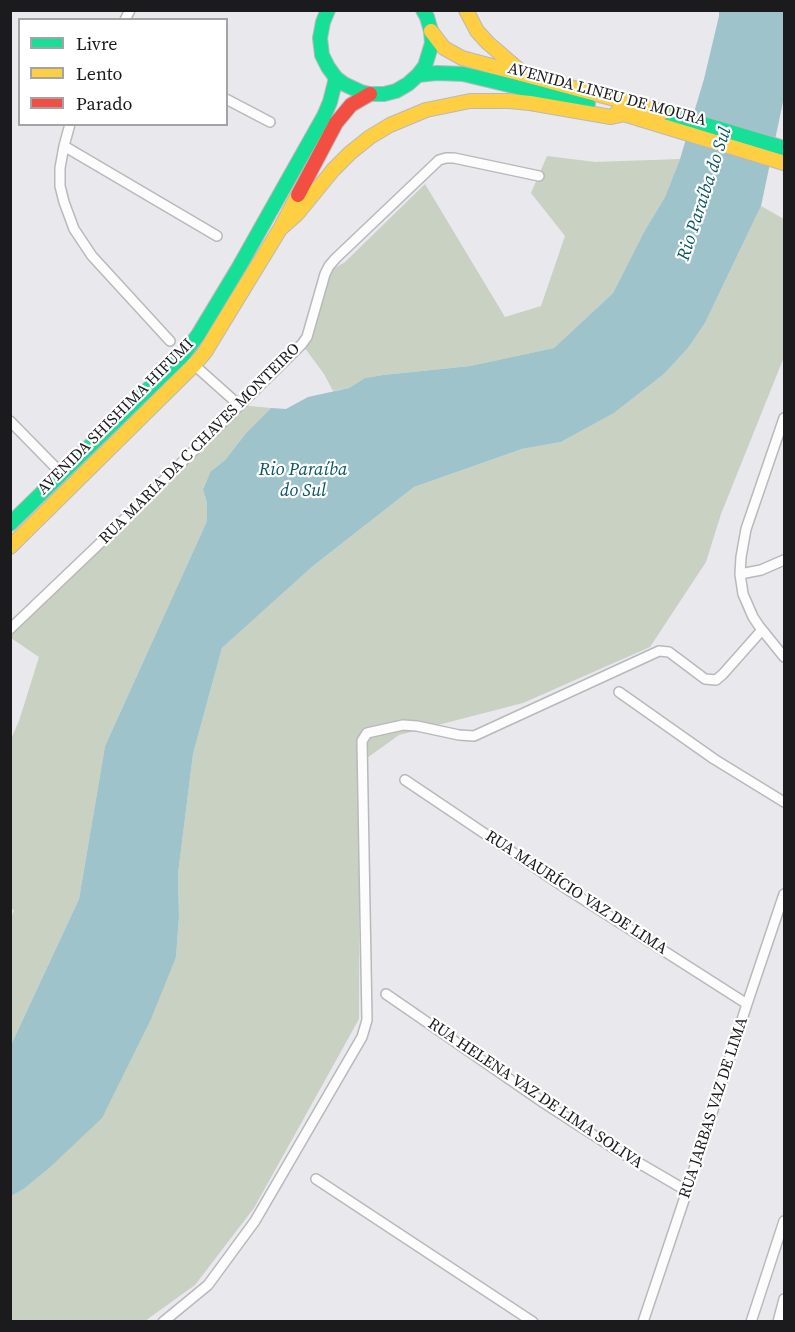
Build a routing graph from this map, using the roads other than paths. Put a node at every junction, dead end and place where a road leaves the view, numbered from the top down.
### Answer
1 (328, 10) edge
2 (423, 10) edge
3 (466, 10) edge
4 (431, 31) junction
5 (520, 74) junction
6 (418, 75) junction
7 (336, 78) junction
8 (370, 94) junction
9 (228, 100) edge
10 (625, 114) junction
11 (645, 114) junction
12 (270, 122) dead end
13 (69, 126) edge
14 (64, 146) junction
15 (784, 148) edge
16 (784, 163) edge
17 (539, 176) dead end
18 (280, 229) junction
19 (217, 236) dead end
20 (170, 341) dead end
21 (183, 355) junction
22 (194, 365) junction
23 (239, 405) junction
24 (784, 418) edge
25 (10, 422) edge
26 (62, 474) junction
27 (10, 524) edge
28 (10, 547) edge
29 (784, 560) edge
30 (740, 574) junction
31 (10, 629) edge
32 (762, 630) junction
33 (784, 657) edge
34 (619, 692) dead end
35 (405, 780) dead end
36 (784, 802) edge
37 (784, 894) edge
38 (386, 994) dead end
39 (747, 1004) junction
40 (316, 1179) dead end
41 (687, 1191) junction
42 (784, 1221) edge
43 (784, 1299) edge
44 (163, 1322) edge
45 (533, 1322) edge
46 (642, 1322) edge
47 (751, 1322) edge
48 (778, 1322) edge

1 - 7 street
2 - 4 street
3 - 5 street
4 - 5 street, AVENIDA LINEU DE MOURA
4 - 6 street
5 - 11 street, AVENIDA LINEU DE MOURA
6 - 8 street
6 - 10 street, AVENIDA LINEU DE MOURA
7 - 8 street
7 - 21 street, AVENIDA SHISHIMA HIFUMI
8 - 18 street, AVENIDA SHISHIMA HIFUMI
9 - 12 street
10 - 11 street, AVENIDA LINEU DE MOURA
10 - 18 street
11 - 15 street
11 - 16 street, AVENIDA LINEU DE MOURA
13 - 14 street
14 - 19 street
14 - 20 street
17 - 23 street, RUA MARIA DA C CHAVES MONTEIRO
18 - 22 street, AVENIDA SHISHIMA HIFUMI
21 - 22 street
21 - 26 street, AVENIDA SHISHIMA HIFUMI
22 - 23 street
22 - 28 street, AVENIDA SHISHIMA HIFUMI
23 - 31 street, RUA MARIA DA C CHAVES MONTEIRO
24 - 30 street
25 - 26 street
26 - 27 street, AVENIDA SHISHIMA HIFUMI
29 - 30 street
30 - 32 street
32 - 33 street
32 - 44 street
34 - 36 street
35 - 39 street, RUA MAURÍCIO VAZ DE LIMA
37 - 39 street, RUA JARBAS VAZ DE LIMA
38 - 41 street, RUA HELENA VAZ DE LIMA SOLIVA
39 - 41 street, RUA JARBAS VAZ DE LIMA
40 - 45 street
41 - 46 street, RUA JARBAS VAZ DE LIMA
42 - 47 street
43 - 48 street

